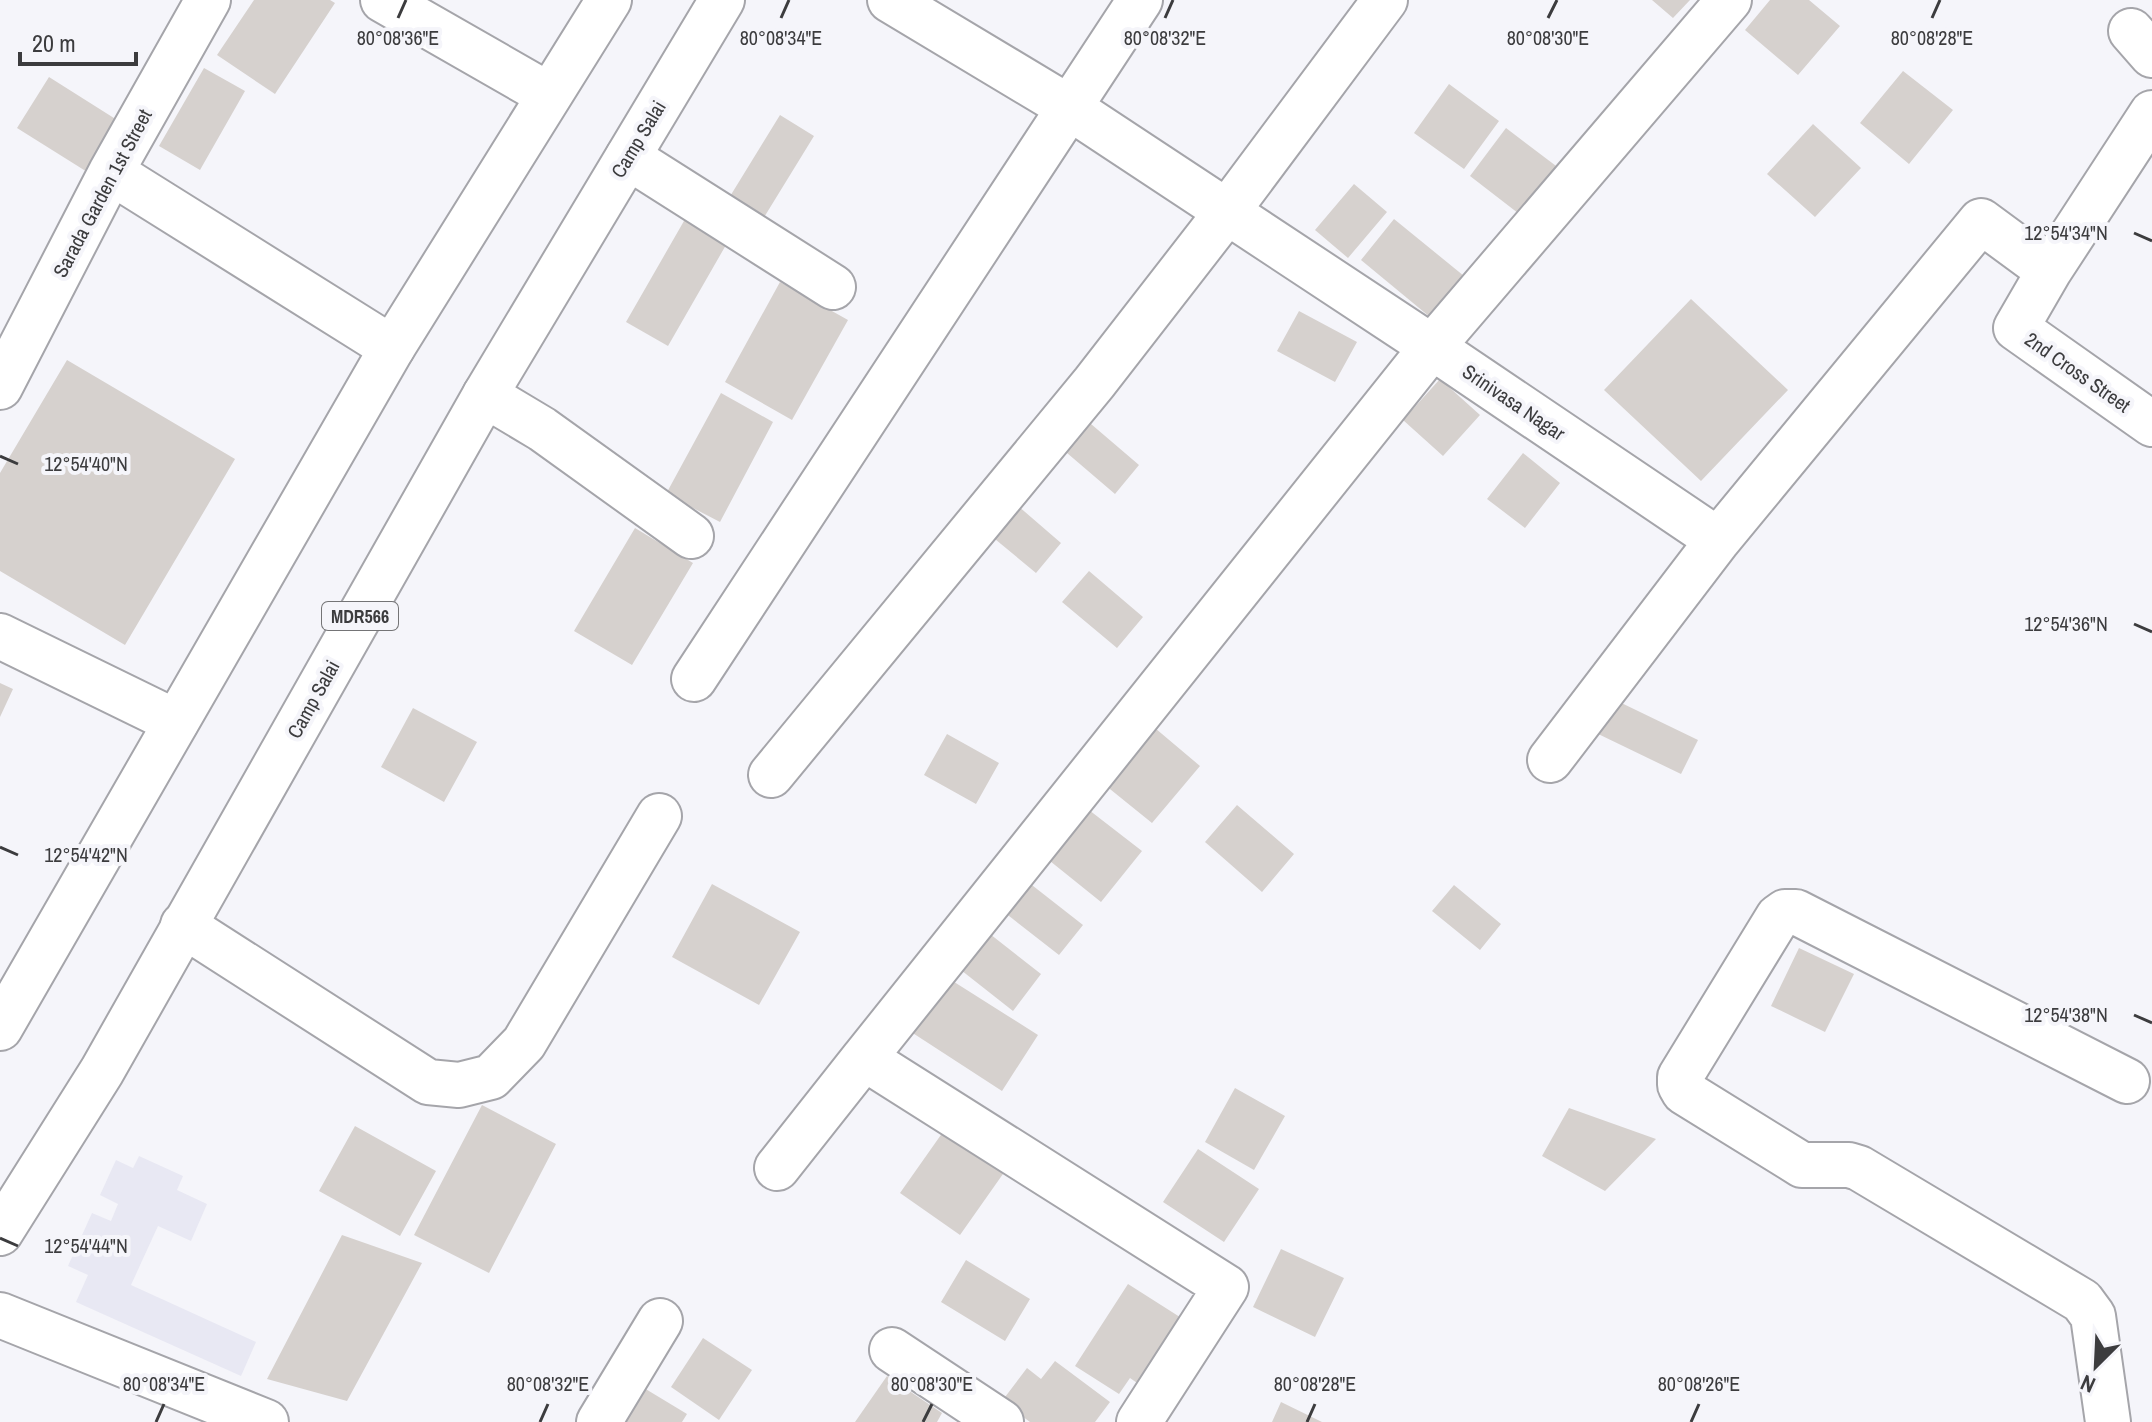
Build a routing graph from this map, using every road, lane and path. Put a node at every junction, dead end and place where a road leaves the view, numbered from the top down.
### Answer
1 (208, 0) edge
2 (383, 0) edge
3 (609, 0) edge
4 (722, 0) edge
5 (890, 0) edge
6 (1140, 0) edge
7 (1385, 0) edge
8 (1729, 0) edge
9 (549, 95) junction
10 (1070, 108) junction
11 (2152, 113) edge
12 (628, 157) junction
13 (111, 172) junction
14 (1226, 213) junction
15 (2049, 271) junction
16 (833, 287) dead end
17 (1432, 347) junction
18 (392, 348) junction
19 (0, 387) edge
20 (485, 395) junction
21 (2152, 424) edge
22 (691, 536) dead end
23 (1718, 540) junction
24 (0, 636) edge
25 (694, 679) dead end
26 (176, 722) junction
27 (1550, 760) dead end
28 (771, 775) dead end
29 (659, 816) dead end
30 (183, 925) junction
31 (0, 1028) edge
32 (864, 1058) junction
33 (2127, 1081) dead end
34 (777, 1168) dead end
35 (0, 1233) edge
36 (0, 1315) edge
37 (660, 1321) dead end
38 (892, 1350) dead end
39 (266, 1422) edge
40 (599, 1422) edge
41 (1001, 1422) edge
42 (1139, 1422) edge
43 (2108, 1422) edge

1 - 13 street, Sarada Garden 1st Street
2 - 9 street
3 - 9 street
4 - 12 street, Camp Salai / MDR566
5 - 10 street, Srinivasa Nagar
6 - 10 street
7 - 14 street
8 - 17 street
9 - 18 street
10 - 14 street, Srinivasa Nagar
10 - 25 street
11 - 15 street, 2nd Cross Street
12 - 16 street
12 - 20 street, Camp Salai / MDR566
13 - 18 street
13 - 19 street, Sarada Garden 1st Street
14 - 17 street, Srinivasa Nagar
14 - 28 street
15 - 21 street, 2nd Cross Street
15 - 23 street
17 - 23 street, Srinivasa Nagar
17 - 32 street
18 - 26 street
20 - 22 street
20 - 30 street, Camp Salai / MDR566
23 - 27 street
24 - 26 street
26 - 31 street
29 - 30 street
30 - 35 street, Camp Salai / MDR566
32 - 34 street
32 - 42 street
33 - 43 street
36 - 39 street
37 - 40 street
38 - 41 street

